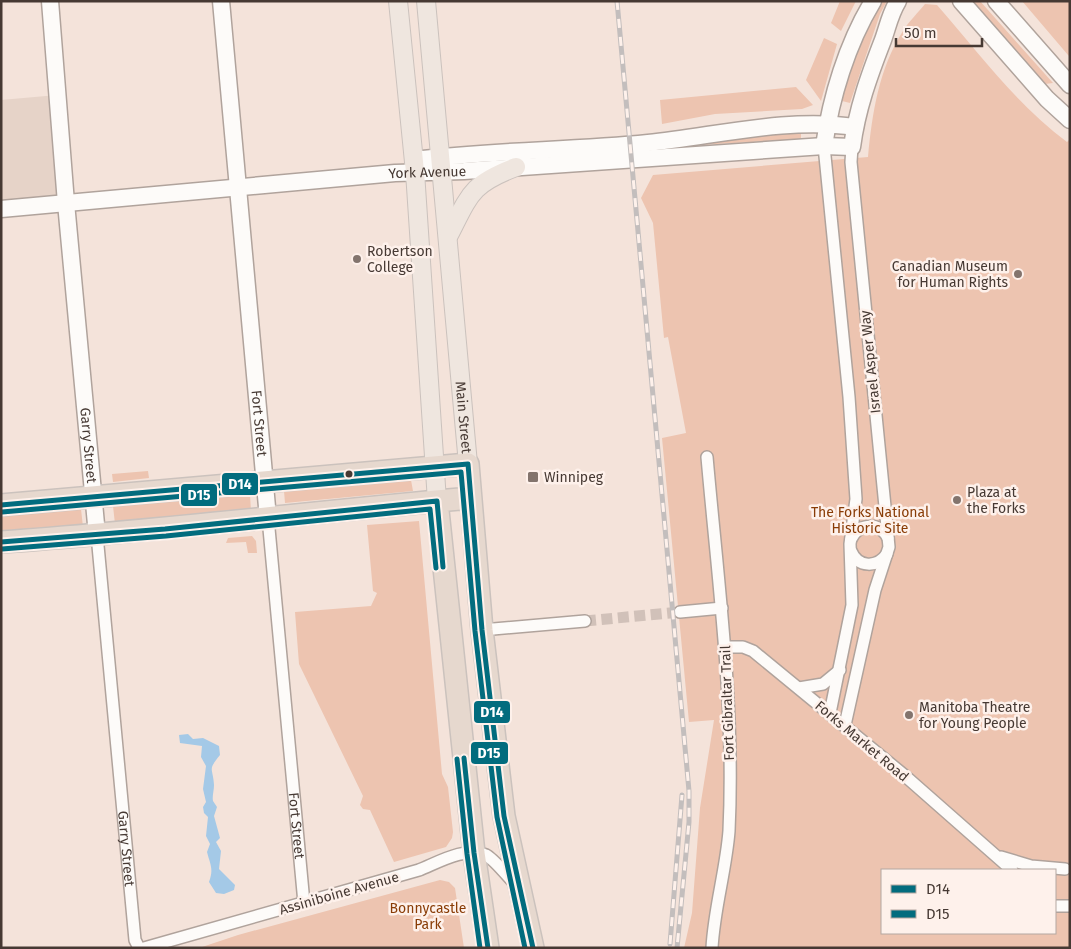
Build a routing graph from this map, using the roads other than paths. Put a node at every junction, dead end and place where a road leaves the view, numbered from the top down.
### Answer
1 (50, 1) edge
2 (221, 1) edge
3 (398, 1) edge
4 (426, 1) edge
5 (873, 1) edge
6 (898, 1) edge
7 (910, 1) edge
8 (961, 1) edge
9 (996, 1) edge
10 (883, 39) junction
11 (1070, 85) edge
12 (1070, 120) edge
13 (828, 123) junction
14 (855, 127) junction
15 (824, 146) junction
16 (852, 147) junction
17 (442, 164) junction
18 (414, 166) junction
19 (516, 166) junction
20 (237, 187) junction
21 (66, 203) junction
22 (1, 209) edge
23 (449, 235) junction
24 (707, 457) dead end
25 (468, 464) junction
26 (434, 467) junction
27 (265, 484) junction
28 (470, 498) junction
29 (93, 499) junction
30 (437, 501) junction
31 (1, 505) edge
32 (268, 518) junction
33 (97, 535) junction
34 (889, 541) junction
35 (1, 542) edge
36 (851, 544) junction
37 (888, 553) junction
38 (722, 608) junction
39 (680, 612) tunnel mouth
40 (585, 620) tunnel mouth
41 (482, 630) junction
42 (725, 647) junction
43 (840, 670) junction
44 (799, 688) junction
45 (830, 713) junction
46 (844, 726) junction
47 (465, 765) junction
48 (504, 816) junction
49 (990, 852) junction
50 (474, 853) junction
51 (1011, 869) edge
52 (1052, 869) edge
53 (521, 890) junction
54 (304, 903) junction
55 (1056, 906) edge
56 (1070, 906) edge
57 (139, 948) edge
58 (144, 948) edge
59 (488, 948) edge
60 (533, 948) edge
61 (712, 948) edge

1 - 21 main road, Garry Street
2 - 20 main road, Fort Street
3 - 18 main road
4 - 17 main road, Main Street
5 - 13 main road, Israel Asper Way
6 - 10 main road, Israel Asper Way
7 - 10 main road
8 - 12 main road
9 - 11 main road
10 - 14 main road, Israel Asper Way
13 - 14 main road, York Avenue
13 - 15 main road, Israel Asper Way
13 - 17 main road, York Avenue
14 - 16 main road, Israel Asper Way
15 - 16 main road, York Avenue
15 - 19 main road, York Avenue
15 - 36 street, Israel Asper Way
16 - 34 street, Israel Asper Way
17 - 18 main road, York Avenue
17 - 19 main road, York Avenue
17 - 23 main road, Main Street
18 - 20 main road, York Avenue
18 - 26 main road
19 - 23 main road
20 - 21 main road, York Avenue
20 - 27 main road, Fort Street
21 - 22 main road, York Avenue
21 - 29 main road, Garry Street
23 - 25 main road, Main Street
24 - 38 street, Fort Gibraltar Trail
25 - 26 highway
25 - 28 highway, Main Street
26 - 27 highway
26 - 30 main road
27 - 29 highway
27 - 32 main road, Fort Street
28 - 30 highway
28 - 41 highway, Main Street
29 - 31 highway
29 - 33 main road, Garry Street
30 - 32 highway
30 - 47 highway
32 - 33 highway
32 - 54 street, Fort Street
33 - 35 highway
33 - 57 street, Garry Street
34 - 36 street
34 - 37 street, Israel Asper Way
36 - 37 street
36 - 43 street, Israel Asper Way
37 - 46 street, Israel Asper Way
38 - 39 street
38 - 42 street, Fort Gibraltar Trail
40 - 41 street
41 - 48 highway, Main Street
42 - 44 street, Forks Market Road
42 - 61 street, Fort Gibraltar Trail
43 - 44 street
43 - 45 street, Israel Asper Way
44 - 45 street, Forks Market Road
45 - 46 street, Forks Market Road
46 - 49 street, Forks Market Road
47 - 48 highway
47 - 50 highway
48 - 53 highway, Main Street
49 - 51 street, Forks Market Road
49 - 52 street, Forks Market Road
50 - 53 street
50 - 54 street, Assiniboine Avenue
50 - 59 highway
53 - 60 highway, Main Street
54 - 58 street, Assiniboine Avenue
55 - 56 street

